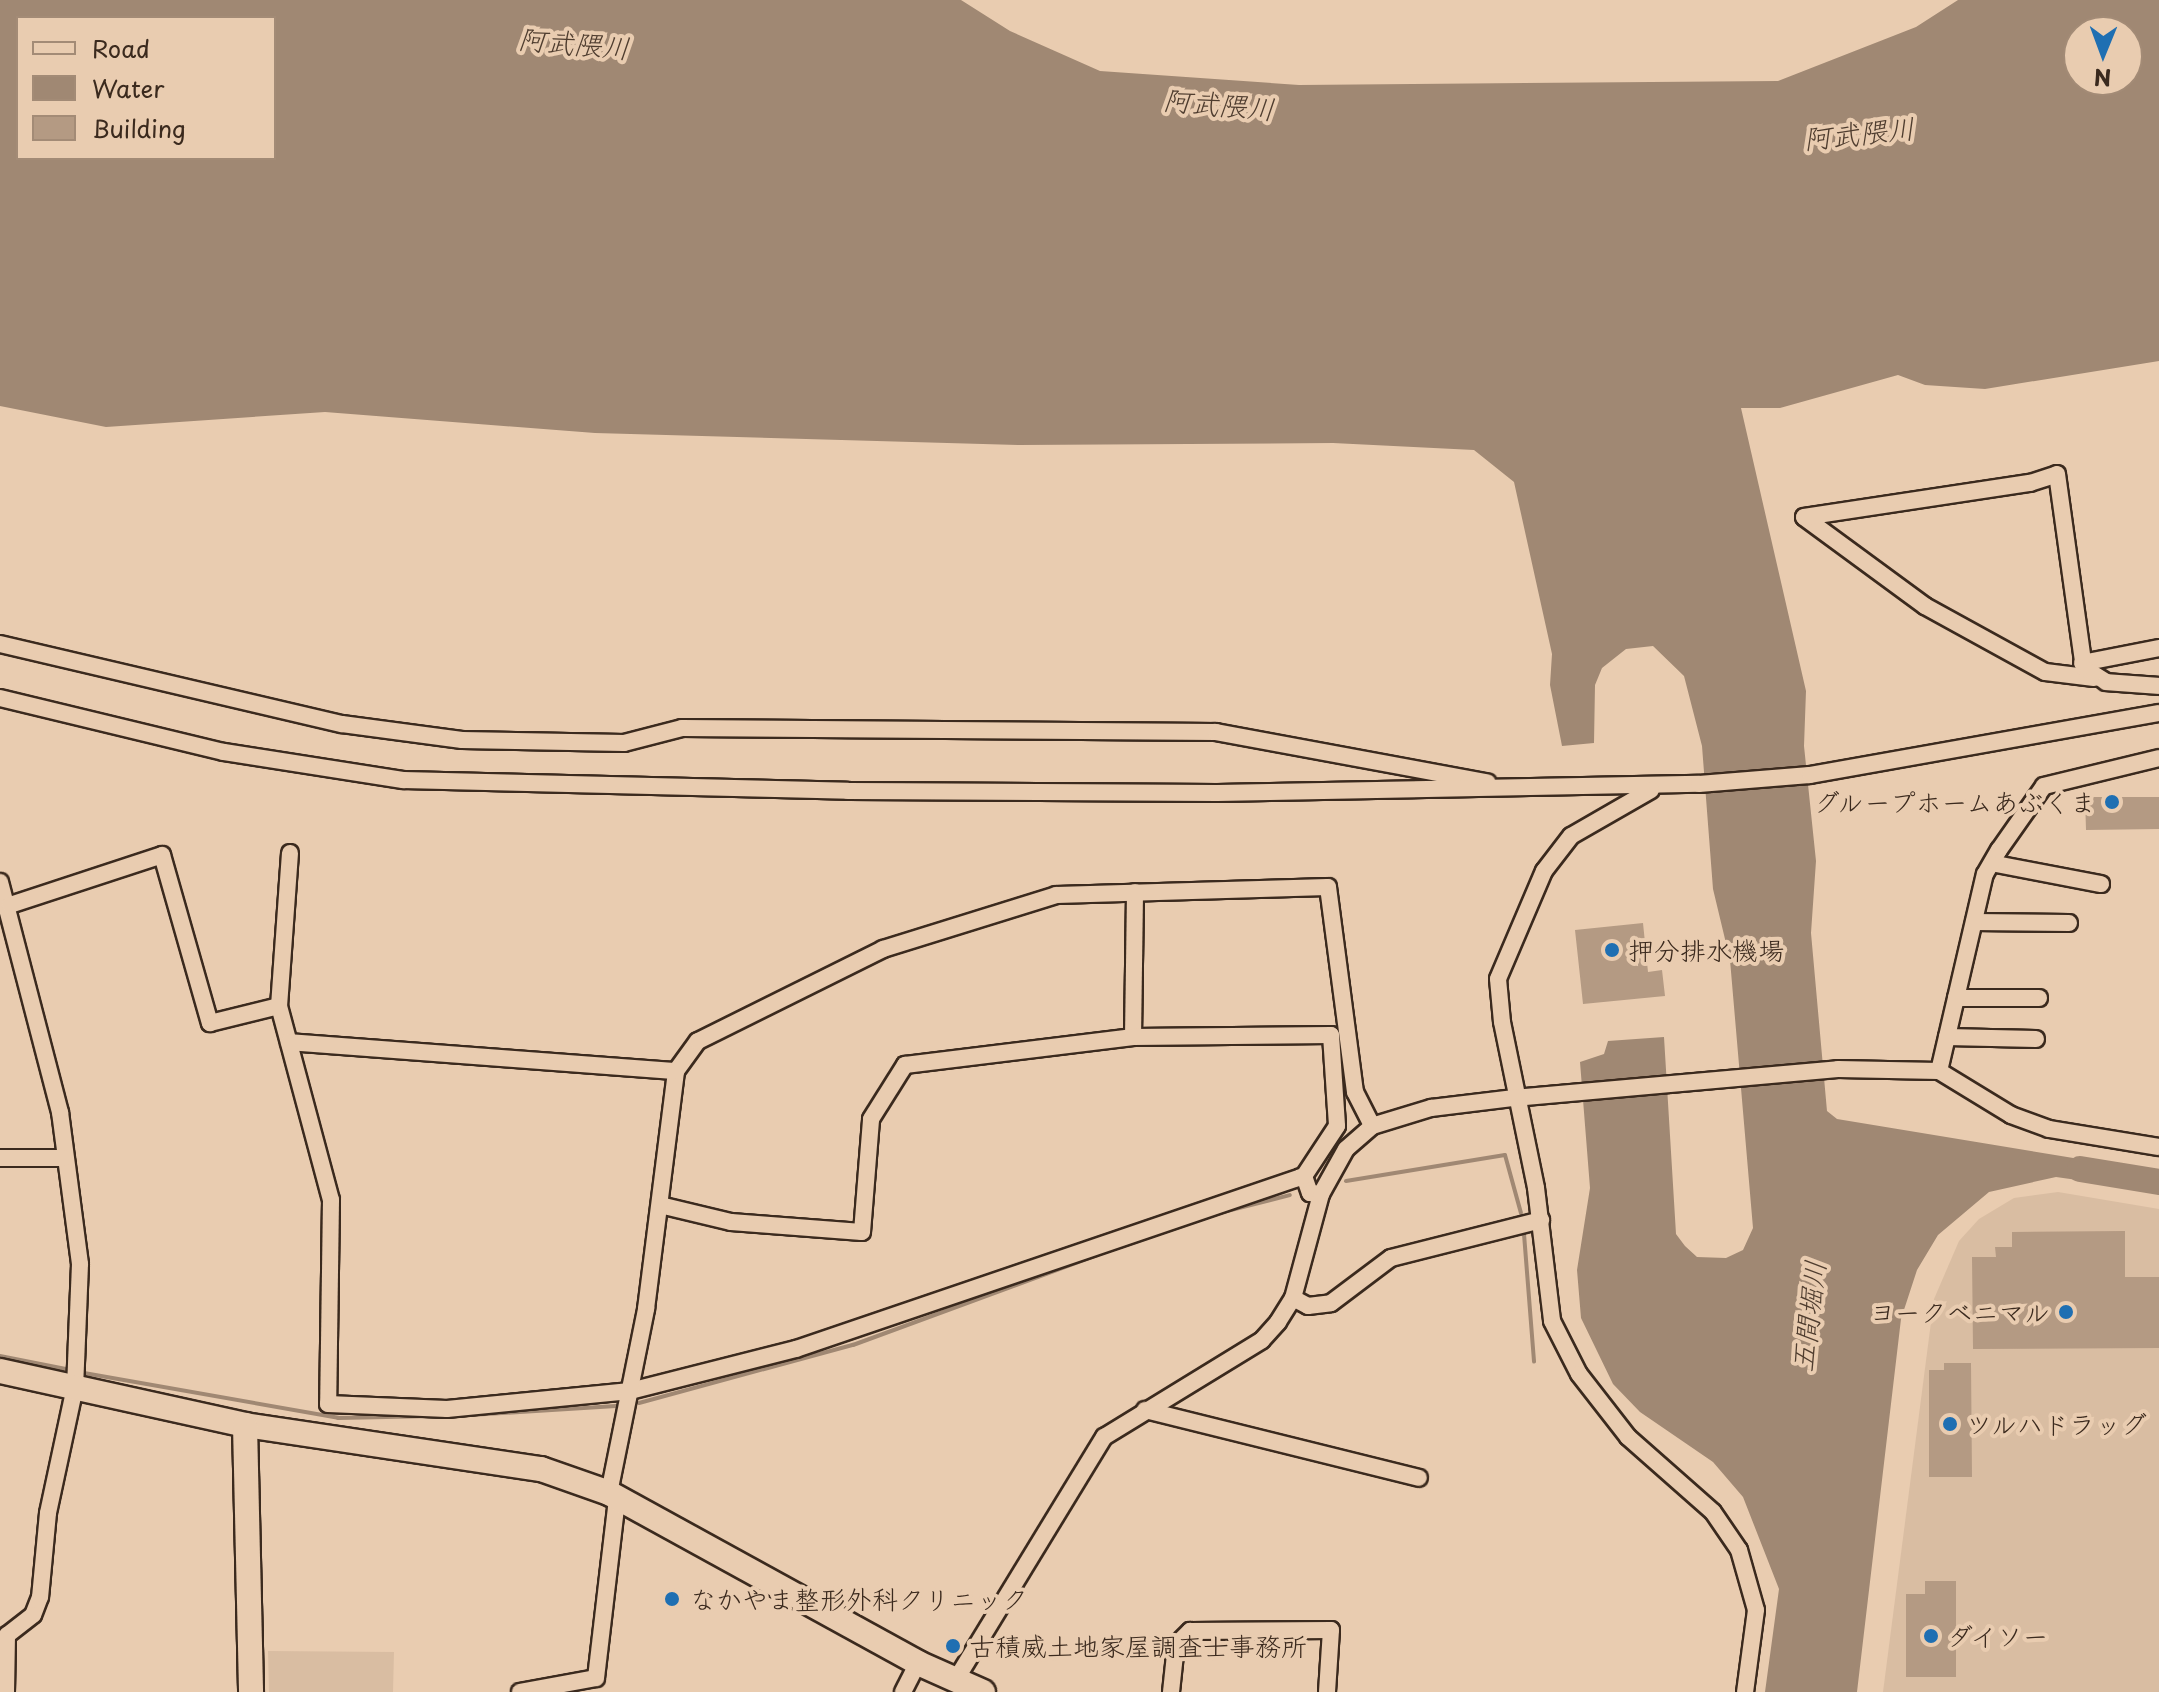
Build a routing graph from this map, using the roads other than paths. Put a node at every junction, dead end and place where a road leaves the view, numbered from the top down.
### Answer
1 (0, 644) edge
2 (2159, 648) edge
3 (2082, 663) junction
4 (2094, 678) junction
5 (2159, 686) edge
6 (0, 698) edge
7 (2159, 713) edge
8 (2159, 758) edge
9 (1660, 786) junction
10 (1531, 790) junction
11 (290, 853) dead end
12 (1996, 864) junction
13 (0, 882) edge
14 (2101, 884) dead end
15 (1135, 892) junction
16 (10, 905) junction
17 (1974, 922) junction
18 (2069, 923) dead end
19 (1956, 998) junction
20 (2039, 998) dead end
21 (279, 1006) junction
22 (1133, 1037) junction
23 (1947, 1037) junction
24 (2036, 1039) dead end
25 (289, 1042) junction
26 (676, 1071) junction
27 (1939, 1071) junction
28 (1519, 1098) junction
29 (1372, 1126) junction
30 (2159, 1147) edge
31 (0, 1158) edge
32 (64, 1158) junction
33 (1304, 1176) junction
34 (1321, 1194) junction
35 (660, 1205) junction
36 (1541, 1220) junction
37 (1293, 1298) junction
38 (0, 1371) edge
39 (75, 1387) junction
40 (630, 1391) junction
41 (1145, 1410) junction
42 (245, 1425) junction
43 (1419, 1478) dead end
44 (613, 1496) junction
45 (918, 1663) junction
46 (955, 1681) junction
47 (6, 1692) edge
48 (251, 1692) edge
49 (520, 1692) edge
50 (903, 1692) edge
51 (983, 1692) edge
52 (1171, 1692) edge
53 (1327, 1692) edge
54 (1745, 1692) edge

1 - 10 street
2 - 3 street
3 - 4 street
3 - 4 street
4 - 5 street
6 - 10 street
7 - 9 street
8 - 12 street
9 - 10 street
9 - 28 street
11 - 21 street
12 - 14 street
12 - 17 street
13 - 16 street
15 - 22 street
15 - 26 street
15 - 29 street
16 - 21 street
16 - 32 street
17 - 18 street
17 - 19 street
19 - 20 street
19 - 23 street
21 - 25 street
22 - 33 street
22 - 35 street
23 - 24 street
23 - 27 street
25 - 26 street
25 - 40 street
26 - 35 street
27 - 28 street
27 - 30 street
28 - 29 street
28 - 36 street
29 - 34 street
31 - 32 street
32 - 39 street
33 - 34 street
33 - 40 street
34 - 37 street
35 - 40 street
36 - 37 street
36 - 54 street
37 - 41 street
38 - 39 street
39 - 42 street
39 - 47 street
40 - 44 street
41 - 43 street
41 - 46 street
42 - 44 street
42 - 48 street
44 - 45 street
44 - 49 street
45 - 46 street
45 - 50 street
46 - 51 street
52 - 53 street

